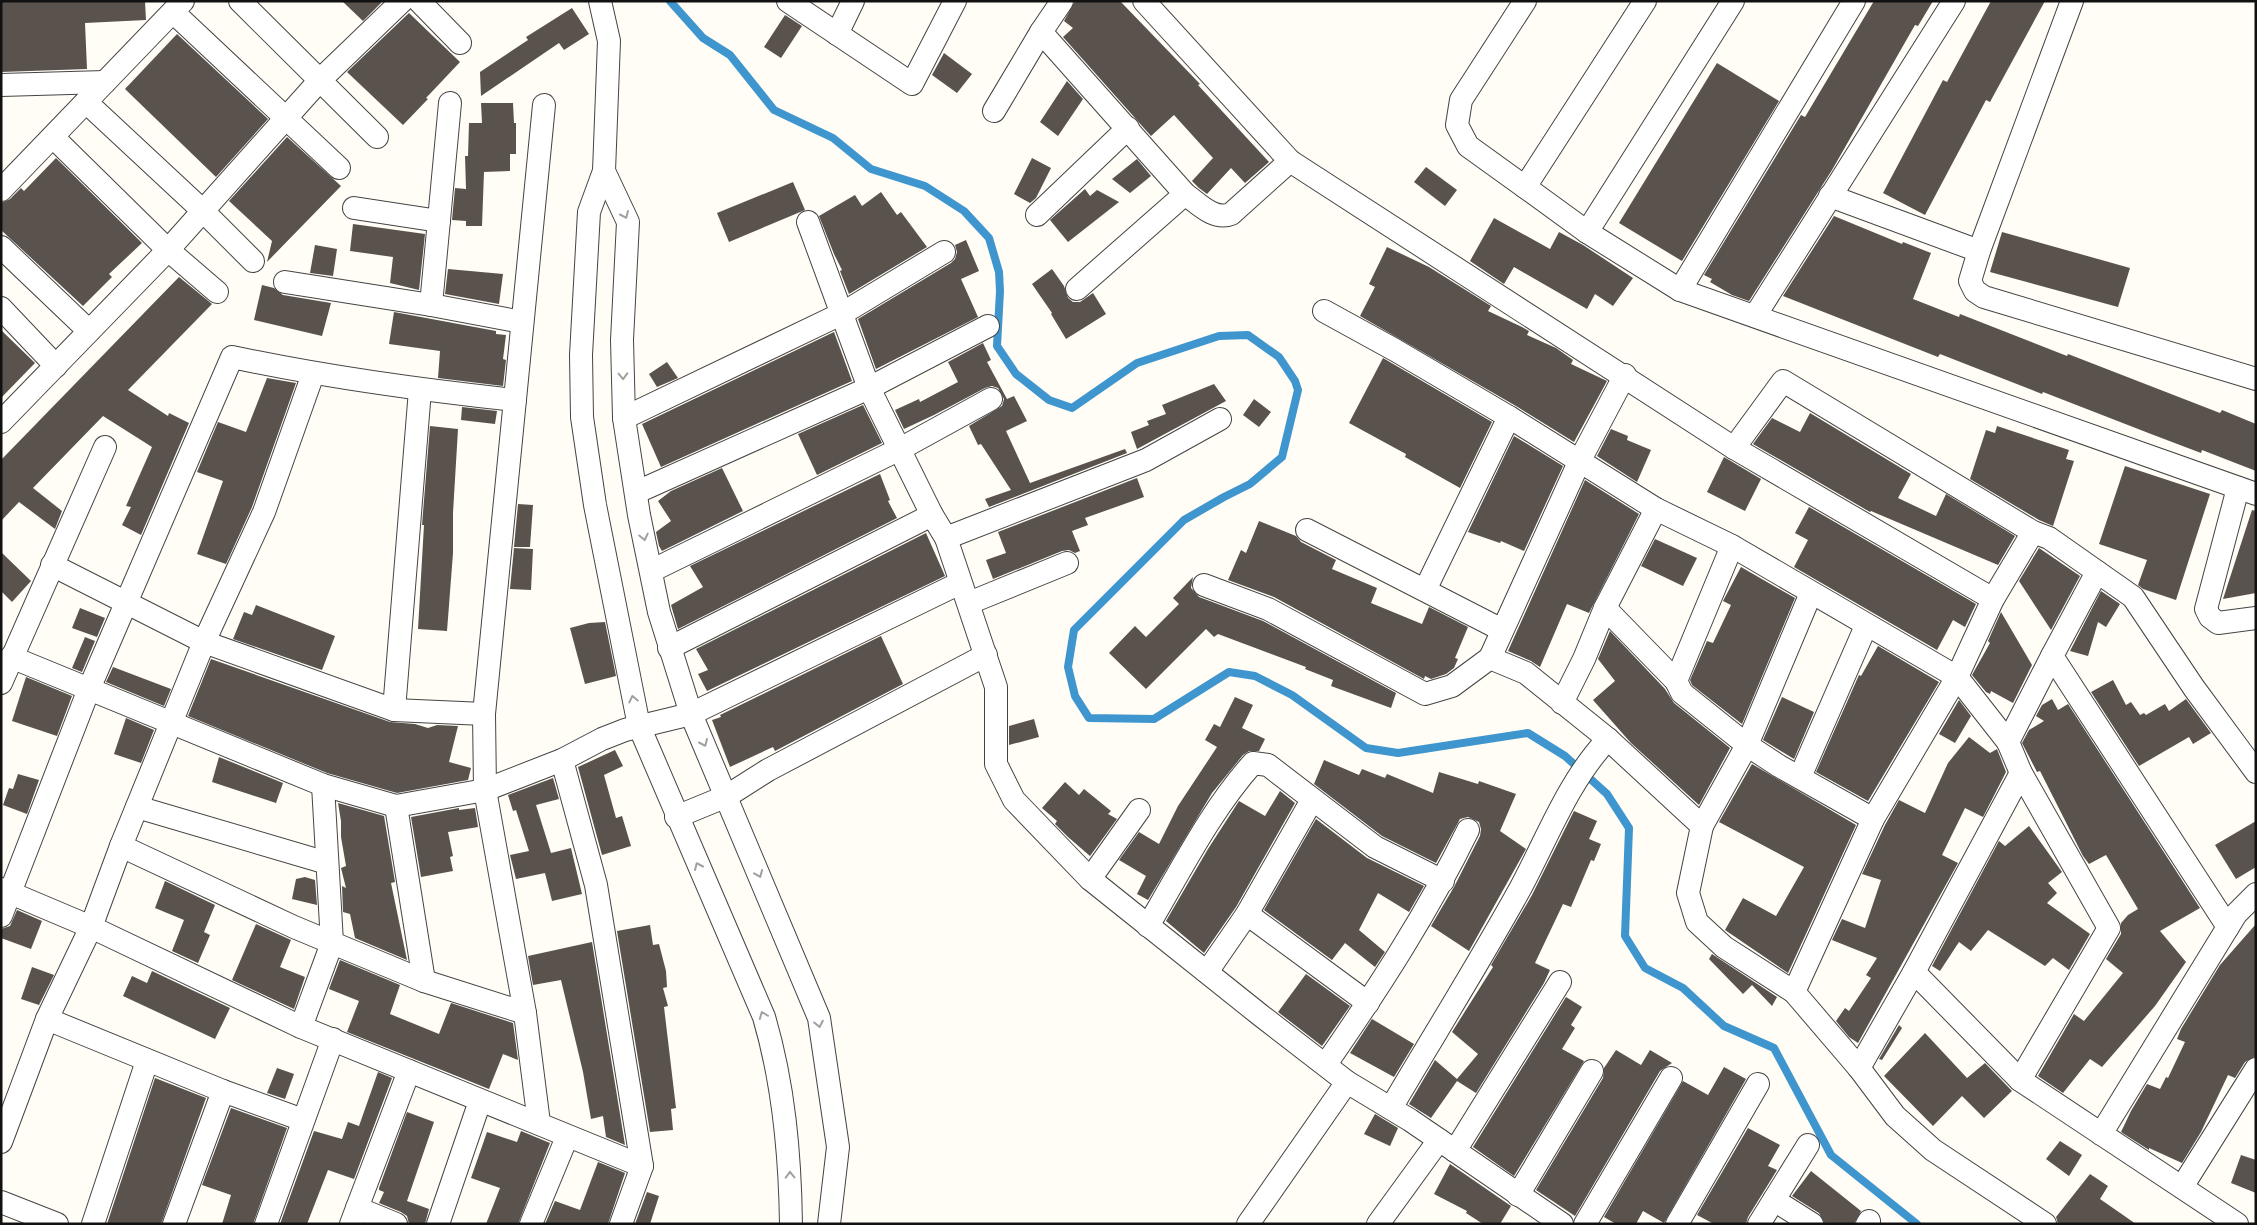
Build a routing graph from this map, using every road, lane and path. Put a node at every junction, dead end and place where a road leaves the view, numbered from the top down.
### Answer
1 (240, 1) edge
2 (402, 1) edge
3 (418, 1) edge
4 (600, 1) edge
5 (788, 1) edge
6 (853, 1) edge
7 (955, 1) edge
8 (1062, 1) edge
9 (1144, 1) edge
10 (1525, 1) edge
11 (1645, 1) edge
12 (1733, 1) edge
13 (1854, 1) edge
14 (1954, 1) edge
15 (2072, 1) edge
16 (178, 7) edge
17 (1041, 32) junction
18 (837, 34) junction
19 (460, 43) dead end
20 (320, 80) junction
21 (105, 82) junction
22 (1, 85) edge
23 (86, 102) junction
24 (450, 103) dead end
25 (544, 105) dead end
26 (994, 111) dead end
27 (286, 120) junction
28 (1128, 128) junction
29 (53, 136) junction
30 (377, 137) dead end
31 (1290, 161) junction
32 (339, 168) dead end
33 (604, 170) junction
34 (1525, 188) junction
35 (1, 190) edge
36 (1185, 194) junction
37 (1830, 196) junction
38 (354, 208) dead end
39 (202, 210) junction
40 (1037, 215) dead end
41 (439, 221) junction
42 (808, 222) dead end
43 (1587, 232) junction
44 (1, 247) edge
45 (168, 250) junction
46 (1979, 251) junction
47 (944, 252) dead end
48 (253, 261) dead end
49 (285, 282) dead end
50 (1077, 289) dead end
51 (1680, 290) junction
52 (217, 292) dead end
53 (430, 305) junction
54 (1, 308) edge
55 (1324, 311) dead end
56 (843, 313) junction
57 (1755, 316) junction
58 (522, 322) junction
59 (988, 326) dead end
60 (89, 331) junction
61 (56, 366) junction
62 (314, 374) junction
63 (1625, 376) junction
64 (2256, 378) edge
65 (869, 388) junction
66 (420, 390) junction
67 (515, 400) junction
68 (991, 400) dead end
69 (1508, 417) junction
70 (624, 418) junction
71 (1220, 420) dead end
72 (1, 422) edge
73 (105, 447) dead end
74 (1734, 448) junction
75 (900, 450) junction
76 (1580, 460) junction
77 (2247, 491) edge
78 (637, 492) junction
79 (1656, 510) junction
80 (932, 515) junction
81 (1307, 530) dead end
82 (2033, 532) junction
83 (946, 538) junction
84 (1732, 546) junction
85 (1067, 563) dead end
86 (52, 565) junction
87 (651, 571) junction
88 (2097, 572) junction
89 (960, 582) junction
90 (1204, 585) dead end
91 (1424, 590) junction
92 (1811, 593) junction
93 (1993, 599) junction
94 (969, 603) junction
95 (126, 604) junction
96 (1605, 608) junction
97 (2256, 618) edge
98 (1866, 626) junction
99 (1502, 630) junction
100 (204, 642) junction
101 (10, 644) edge
102 (669, 648) junction
103 (986, 655) junction
104 (2052, 656) junction
105 (1490, 658) junction
106 (1957, 677) junction
107 (1676, 680) junction
108 (1, 683) edge
109 (89, 689) junction
110 (1562, 703) junction
111 (394, 710) junction
112 (484, 714) junction
113 (692, 714) junction
114 (171, 723) junction
115 (632, 728) junction
116 (2008, 742) junction
117 (1747, 744) junction
118 (1600, 747) junction
119 (562, 760) junction
120 (2256, 772) edge
121 (2021, 773) junction
122 (1800, 777) junction
123 (323, 785) junction
124 (485, 790) junction
125 (727, 796) junction
126 (1312, 800) junction
127 (396, 806) junction
128 (137, 807) junction
129 (1139, 810) dead end
130 (676, 816) junction
131 (1873, 819) junction
132 (1702, 826) junction
133 (1468, 830) dead end
134 (121, 846) junction
135 (327, 863) junction
136 (1090, 879) junction
137 (1443, 881) junction
138 (6, 891) edge
139 (2256, 894) edge
140 (1247, 914) junction
141 (1, 916) edge
142 (1148, 926) junction
143 (91, 927) junction
144 (2228, 927) junction
145 (332, 943) junction
146 (1207, 972) junction
147 (1914, 972) junction
148 (424, 981) junction
149 (1560, 982) dead end
150 (1794, 992) junction
151 (1368, 1003) junction
152 (525, 1013) junction
153 (47, 1019) junction
154 (301, 1027) junction
155 (332, 1039) junction
156 (147, 1061) junction
157 (1326, 1064) junction
158 (1859, 1068) junction
159 (2256, 1070) edge
160 (409, 1071) junction
161 (1592, 1071) dead end
162 (1671, 1078) dead end
163 (2020, 1080) junction
164 (1347, 1082) junction
165 (1758, 1084) dead end
166 (223, 1091) junction
167 (480, 1101) junction
168 (1391, 1108) junction
169 (303, 1120) junction
170 (538, 1123) junction
171 (2102, 1134) junction
172 (567, 1137) junction
173 (1, 1142) edge
174 (1808, 1144) dead end
175 (1447, 1145) junction
176 (642, 1166) junction
177 (2182, 1187) junction
178 (1518, 1195) junction
179 (1774, 1200) junction
180 (1, 1202) edge
181 (354, 1216) edge
182 (57, 1224) edge
183 (93, 1224) edge
184 (174, 1224) edge
185 (266, 1224) edge
186 (396, 1224) edge
187 (438, 1224) edge
188 (531, 1224) edge
189 (621, 1224) edge
190 (791, 1224) edge
191 (829, 1224) edge
192 (1248, 1224) edge
193 (1378, 1224) edge
194 (1562, 1224) edge
195 (1585, 1224) edge
196 (1677, 1224) edge
197 (1759, 1224) edge
198 (1812, 1224) edge
199 (2045, 1224) edge
200 (2237, 1224) edge

1 - 20 street
2 - 20 street
3 - 19 street
4 - 33 street
5 - 18 street
6 - 18 street
7 - 18 street
8 - 17 street
9 - 31 street
10 - 34 street
11 - 34 street
12 - 43 street
13 - 51 street
14 - 37 street
15 - 46 street
16 - 21 street
16 - 27 street
17 - 26 street
17 - 28 street
20 - 27 street
20 - 30 street
21 - 22 street
21 - 23 street
23 - 29 street
23 - 39 street
24 - 41 street
25 - 58 street
27 - 32 street
27 - 39 street
28 - 36 street
28 - 40 street
29 - 35 street
29 - 45 street
31 - 36 street
31 - 63 street
33 -> 70 street
115 -> 33 street
34 - 43 street
36 - 50 street
37 - 46 street
37 - 57 street
38 - 41 street
39 - 45 street
39 - 48 street
41 - 53 street
42 - 56 street
43 - 51 street
44 - 60 street
45 - 52 street
45 - 60 street
46 - 64 street
47 - 56 street
49 - 53 street
51 - 57 street
53 - 58 street
54 - 61 street
55 - 69 street
56 - 65 street
56 - 70 street
57 - 77 street
58 - 67 street
59 - 65 street
60 - 61 street
61 - 72 street
62 - 66 street
62 - 95 street
62 - 100 street
63 - 74 street
63 - 76 street
65 - 75 street
65 - 78 street
66 - 67 street
66 - 111 street
67 - 112 street
68 - 75 street
69 - 76 street
69 - 91 street
70 - 78 street
71 - 83 street
73 - 86 street
74 - 82 street
74 - 93 street
75 - 80 street
75 - 87 street
76 - 79 street
76 - 99 street
77 - 97 street
78 -> 87 street
79 - 84 street
79 - 96 street
80 - 83 street
80 - 102 street
81 - 91 street
82 - 88 street
82 - 93 street
83 - 89 street
84 - 92 street
84 - 107 street
85 - 94 street
86 - 95 street
86 - 101 street
87 - 102 street
88 - 104 street
88 - 120 street
89 - 94 street
89 - 113 street
90 - 105 street
91 - 99 street
92 - 98 street
92 - 117 street
93 - 106 street
94 - 103 street
95 - 100 street
95 - 109 street
96 - 107 street
96 - 110 street
98 - 106 street
98 - 122 street
99 - 105 street
100 - 111 street
100 - 114 street
101 - 108 street
101 - 109 street
102 - 113 street
103 - 125 street
103 - 136 street
104 - 116 street
104 - 144 street
105 - 110 street
106 - 116 street
106 - 131 street
107 - 117 street
109 - 114 street
109 - 138 street
110 - 118 street
111 - 112 street
112 - 124 street
113 - 115 street
113 -> 125 street
114 - 123 street
114 - 128 street
115 - 119 street
115 - 130 street
116 - 121 street
117 - 122 street
117 - 132 street
118 - 132 street
118 - 168 street
119 - 124 street
119 - 176 street
121 - 147 street
121 - 163 street
122 - 131 street
123 - 127 street
123 - 135 street
124 - 127 street
124 - 152 street
125 - 130 street
125 -> 191 street
126 - 137 street
126 - 140 street
126 - 142 street
127 - 148 street
128 - 134 street
128 - 135 street
129 - 136 street
190 -> 130 street
131 - 150 street
132 - 150 street
133 - 137 street
134 - 143 street
134 - 145 street
135 - 145 street
136 - 142 street
137 - 151 street
138 - 141 street
138 - 143 street
139 - 144 street
140 - 146 street
140 - 151 street
142 - 146 street
143 - 153 street
143 - 154 street
144 - 171 street
145 - 148 street
145 - 154 street
146 - 157 street
147 - 158 street
147 - 163 street
148 - 152 street
149 - 175 street
150 - 158 street
151 - 157 street
152 - 170 street
153 - 156 street
153 - 173 street
154 - 155 street
155 - 160 street
155 - 169 street
156 - 166 street
156 - 183 street
157 - 164 street
158 - 199 street
159 - 177 street
160 - 167 street
160 - 181 street
161 - 178 street
162 - 195 street
163 - 171 street
164 - 168 street
164 - 192 street
165 - 196 street
166 - 169 street
166 - 184 street
167 - 170 street
167 - 187 street
168 - 175 street
169 - 185 street
170 - 172 street
171 - 177 street
172 - 176 street
172 - 188 street
174 - 179 street
175 - 178 street
175 - 193 street
176 - 189 street
177 - 200 street
178 - 194 street
179 - 197 street
179 - 198 street
180 - 182 street
181 - 186 street

